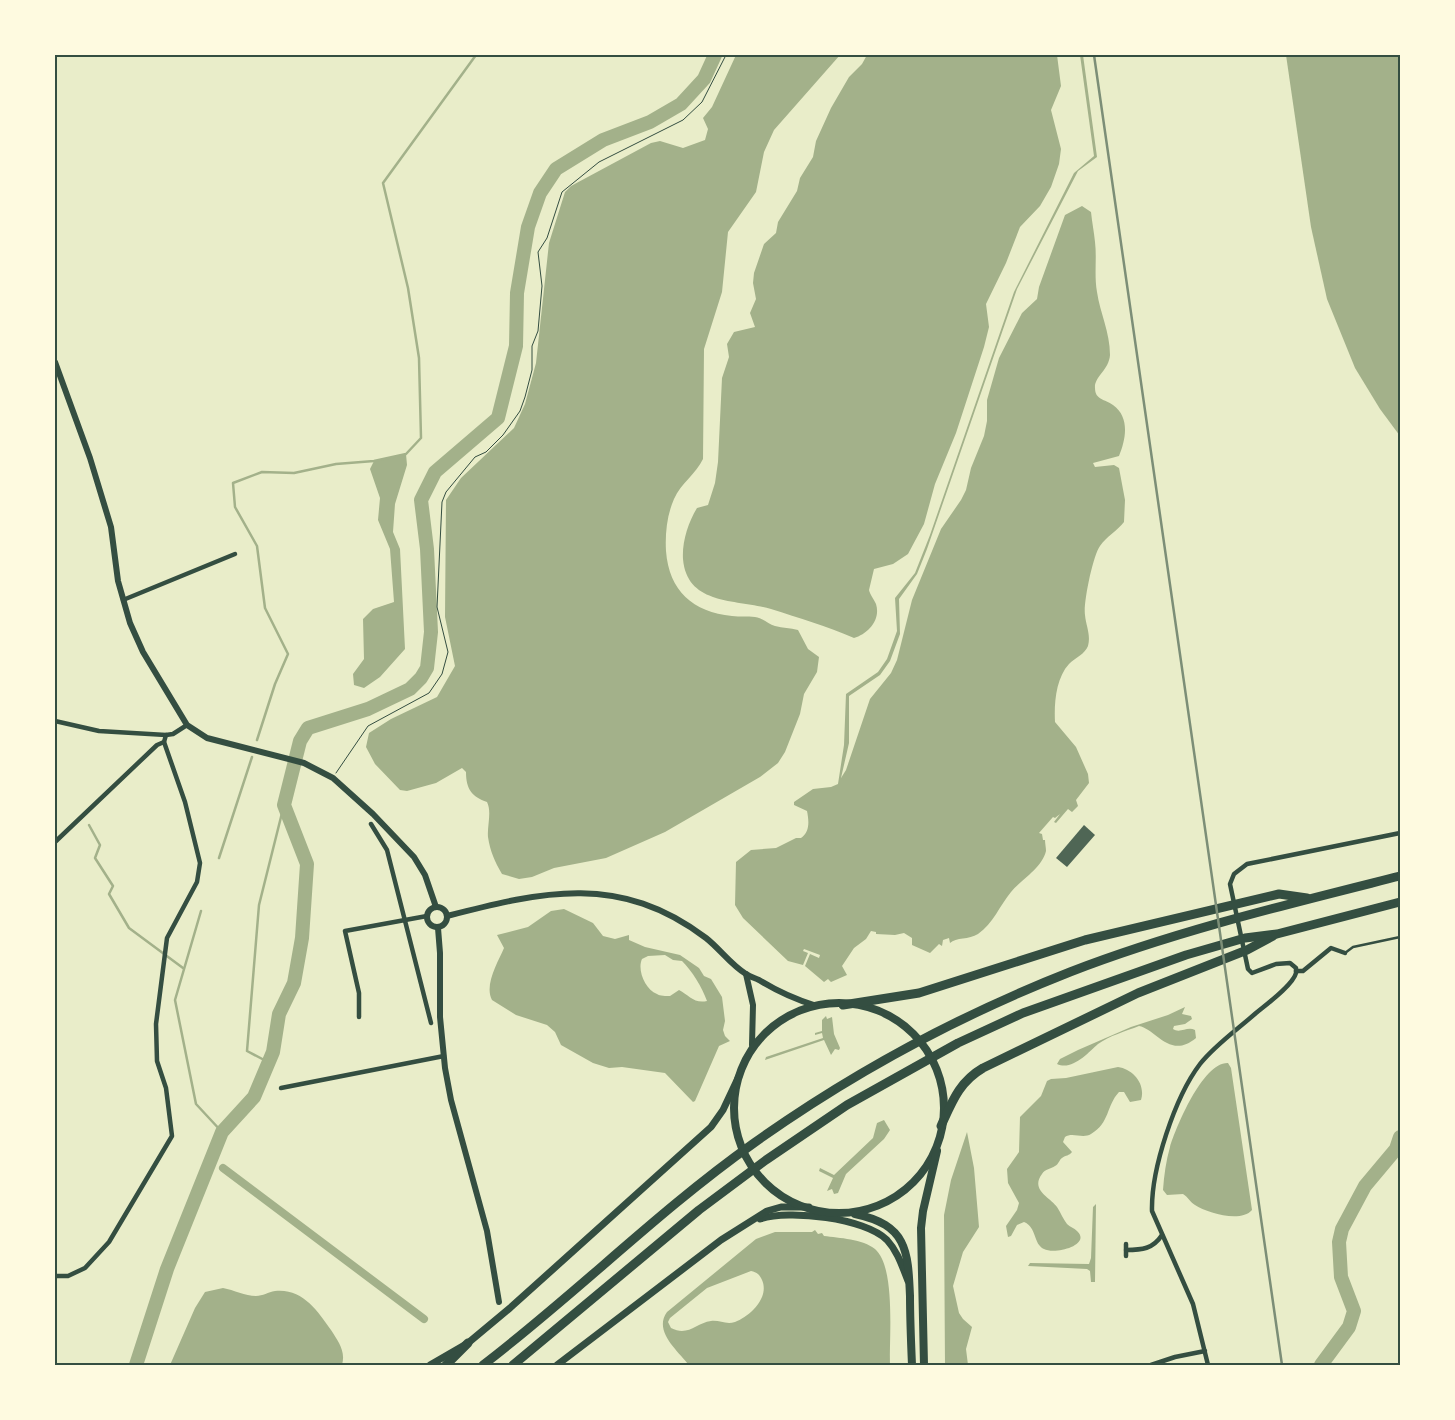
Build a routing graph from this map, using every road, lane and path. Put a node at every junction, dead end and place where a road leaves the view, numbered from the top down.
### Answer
1 (726, 55) edge
2 (55, 362) edge
3 (235, 554) dead end
4 (123, 600) junction
5 (55, 721) edge
6 (187, 725) junction
7 (166, 735) junction
8 (164, 742) junction
9 (333, 778) junction
10 (371, 824) dead end
11 (1400, 832) edge
12 (55, 842) edge
13 (1400, 876) edge
14 (1312, 899) junction
15 (1400, 902) edge
16 (436, 907) junction
17 (427, 916) junction
18 (447, 916) junction
19 (404, 920) junction
20 (438, 928) junction
21 (1277, 934) junction
22 (1400, 937) edge
23 (1345, 953) joint
24 (1296, 972) junction
25 (746, 974) junction
26 (814, 1005) junction
27 (843, 1005) junction
28 (359, 1017) dead end
29 (431, 1023) dead end
30 (752, 1046) junction
31 (444, 1056) junction
32 (739, 1076) junction
33 (281, 1088) dead end
34 (941, 1126) junction
35 (937, 1147) junction
36 (809, 1207) junction
37 (848, 1212) junction
38 (748, 1223) junction
39 (1162, 1235) junction
40 (1126, 1250) dead end
41 (55, 1276) edge
42 (909, 1284) junction
43 (499, 1302) dead end
44 (468, 1342) junction
45 (1205, 1351) junction
46 (430, 1365) edge
47 (446, 1365) edge
48 (483, 1365) edge
49 (513, 1365) edge
50 (557, 1365) edge
51 (912, 1365) edge
52 (924, 1365) edge
53 (1152, 1365) edge
54 (1208, 1365) edge

1 - 9 path
2 - 4 main road
3 - 4 street
4 - 6 main road
5 - 7 street
6 - 7 street
6 - 9 main road
7 - 8 street
8 - 12 street
8 - 41 street
9 - 16 main road
10 - 19 street
11 - 24 street
13 - 14 highway
14 - 27 highway
14 - 48 highway
15 - 21 highway
16 - 17 main road
16 - 18 main road
17 - 19 street
17 - 20 main road
18 - 20 main road
18 - 25 main road
19 - 28 street
19 - 29 street
20 - 31 main road
21 - 34 highway
21 - 49 highway
22 - 23 lane
23 - 24 street
24 - 39 street
25 - 26 main road
25 - 30 main road
26 - 27 highway
26 - 30 highway
27 - 34 highway
30 - 32 highway
31 - 33 street
31 - 43 main road
32 - 36 highway
32 - 44 main road
34 - 35 highway
35 - 37 highway
35 - 52 highway
36 - 37 highway
36 - 38 main road
37 - 42 highway
38 - 42 main road
38 - 50 main road
39 - 40 street
39 - 45 street
42 - 51 highway
44 - 46 main road
44 - 47 highway
45 - 53 street
45 - 54 street

